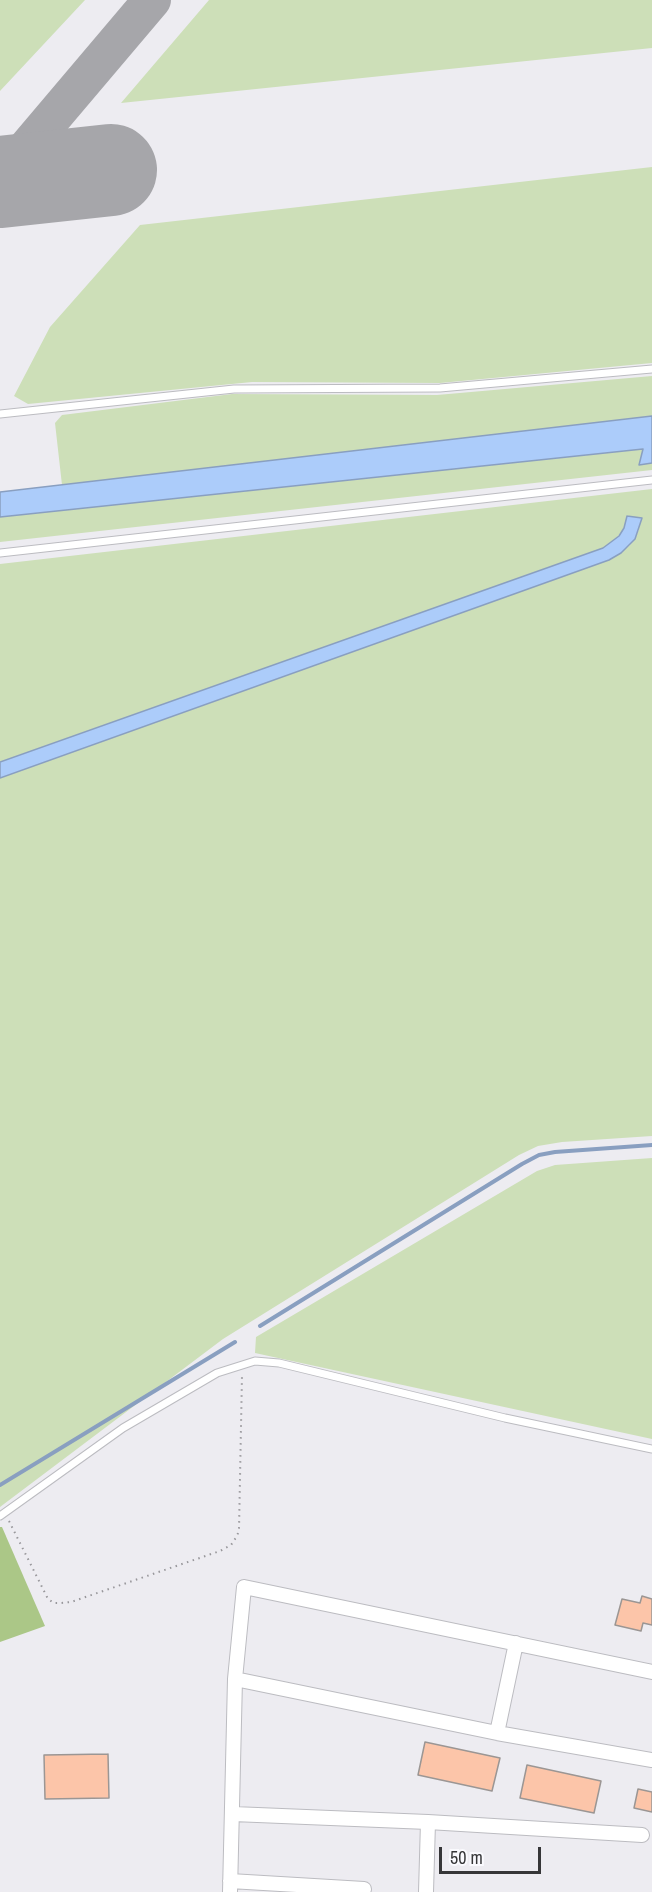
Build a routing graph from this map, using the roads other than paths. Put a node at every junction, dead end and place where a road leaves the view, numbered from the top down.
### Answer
1 (652, 369) edge
2 (0, 414) edge
3 (652, 480) edge
4 (0, 553) edge
5 (652, 1449) edge
6 (2, 1514) edge
7 (516, 1643) junction
8 (652, 1672) edge
9 (235, 1679) junction
10 (497, 1733) junction
11 (652, 1760) edge
12 (233, 1814) junction
13 (428, 1822) junction
14 (642, 1835) dead end
15 (230, 1886) edge
16 (300, 1888) edge
17 (364, 1889) dead end
18 (428, 1891) edge

1 - 2 lane
3 - 4 lane
5 - 6 lane
7 - 8 street
7 - 9 street
7 - 10 street
9 - 10 street
9 - 12 street
10 - 11 street
12 - 13 street
12 - 15 street
13 - 14 street
13 - 18 street
15 - 16 street
16 - 17 street

